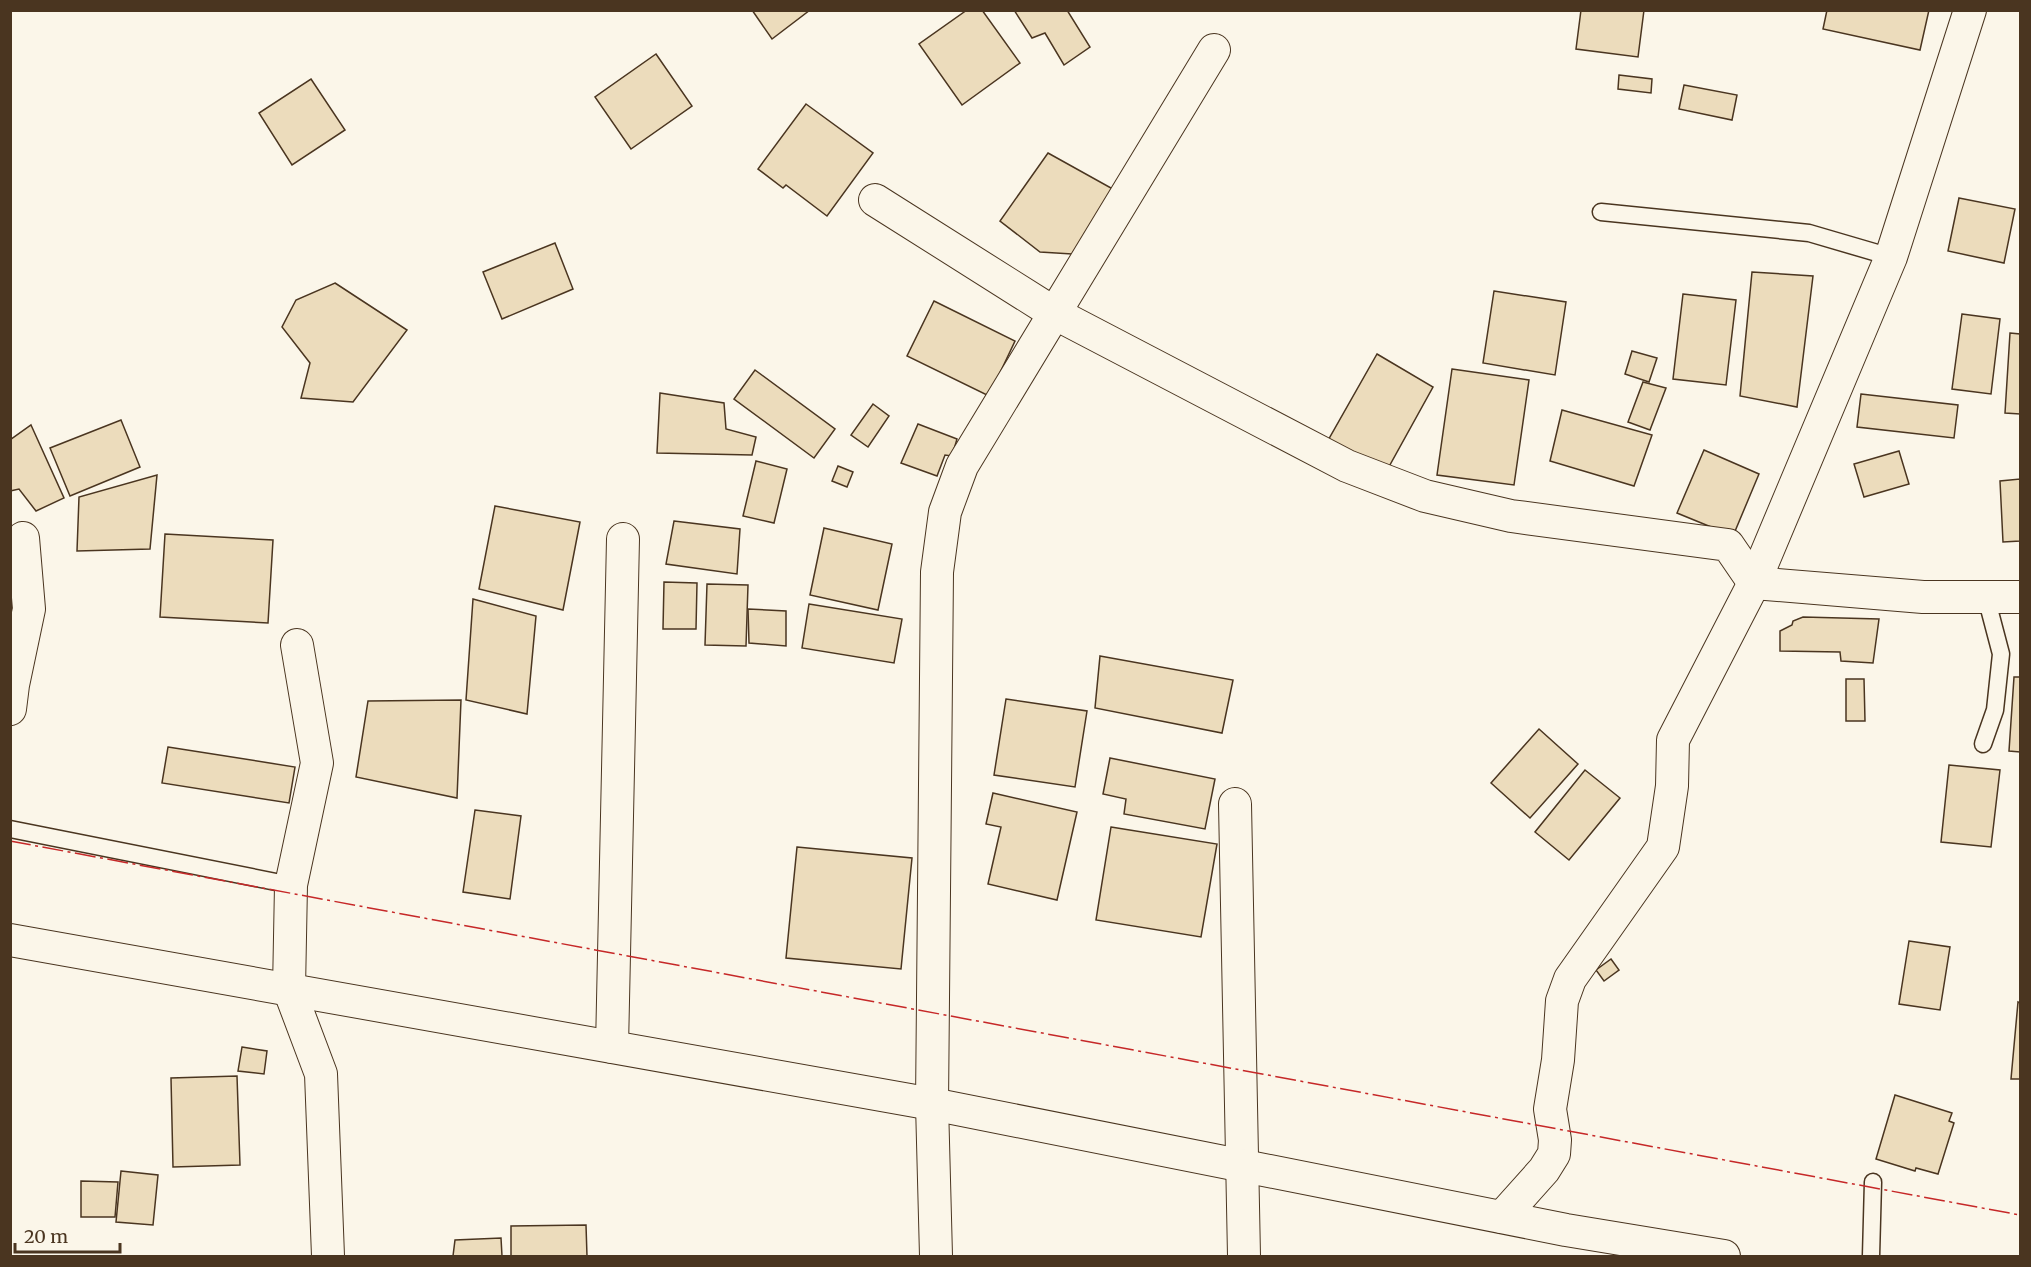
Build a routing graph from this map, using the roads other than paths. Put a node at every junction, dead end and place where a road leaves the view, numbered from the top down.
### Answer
1 (1970, 10) edge
2 (1214, 50) dead end
3 (875, 200) dead end
4 (1600, 212) dead end
5 (1891, 257) junction
6 (1054, 313) junction
7 (23, 538) dead end
8 (623, 539) dead end
9 (1755, 583) junction
10 (1986, 597) junction
11 (2020, 597) edge
12 (297, 645) dead end
13 (10, 709) edge
14 (1983, 744) dead end
15 (1235, 804) dead end
16 (10, 829) edge
17 (291, 885) junction
18 (10, 940) edge
19 (289, 989) junction
20 (612, 1047) junction
21 (932, 1104) junction
22 (1243, 1167) junction
23 (1873, 1182) dead end
24 (1502, 1217) junction
25 (328, 1257) edge
26 (936, 1257) edge
27 (1244, 1257) edge
28 (1724, 1257) edge
29 (1871, 1257) edge

1 - 5 street
2 - 6 street
3 - 6 street
4 - 5 lane
5 - 9 street
6 - 9 street
6 - 21 street
7 - 13 street
8 - 20 street
9 - 10 street
9 - 24 street
10 - 11 street
10 - 14 lane
12 - 17 street
15 - 22 street
16 - 17 lane
17 - 19 street
18 - 19 street
19 - 20 street
19 - 25 street
20 - 21 street
21 - 22 street
21 - 26 street
22 - 24 street
22 - 27 street
23 - 29 lane
24 - 28 street

